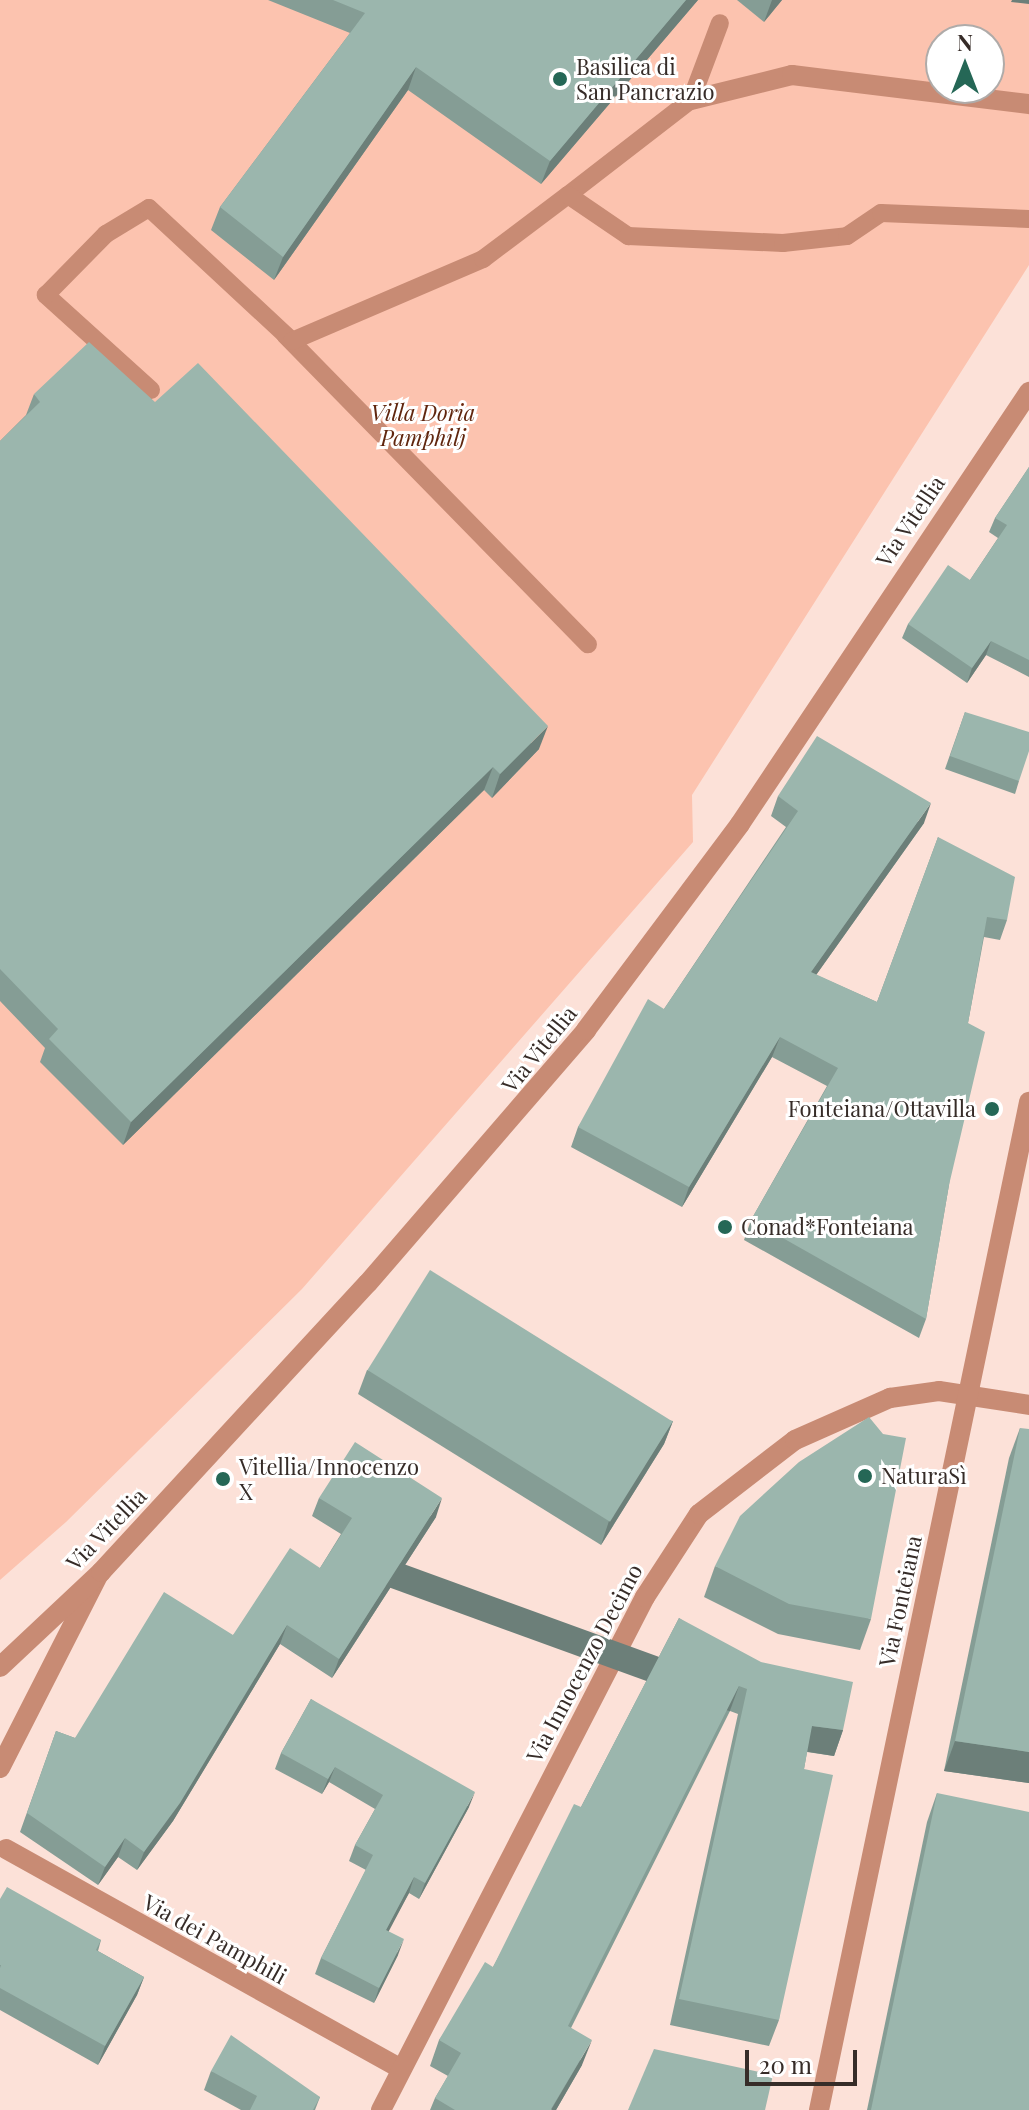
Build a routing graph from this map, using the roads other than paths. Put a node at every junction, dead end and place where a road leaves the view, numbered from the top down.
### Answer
1 (720, 23) dead end
2 (691, 100) junction
3 (1029, 104) edge
4 (568, 195) junction
5 (1029, 219) edge
6 (283, 333) junction
7 (151, 390) dead end
8 (1029, 392) edge
9 (588, 644) dead end
10 (1029, 1102) edge
11 (968, 1395) junction
12 (1029, 1405) edge
13 (101, 1572) junction
14 (0, 1667) edge
15 (0, 1768) edge
16 (6, 1849) dead end
17 (401, 2069) junction
18 (381, 2110) edge
19 (819, 2110) edge

1 - 2 lane
2 - 3 street
2 - 4 lane
4 - 5 lane
4 - 6 lane
6 - 7 lane
6 - 9 lane
8 - 13 street, Via Vitellia
10 - 11 street, Via Fonteiana
11 - 12 street, Via Innocenzo Decimo
11 - 17 street, Via Innocenzo Decimo
11 - 19 street, Via Fonteiana
13 - 14 street, Via Vitellia
13 - 15 street
16 - 17 street, Via dei Pamphili
17 - 18 street, Via Innocenzo Decimo

